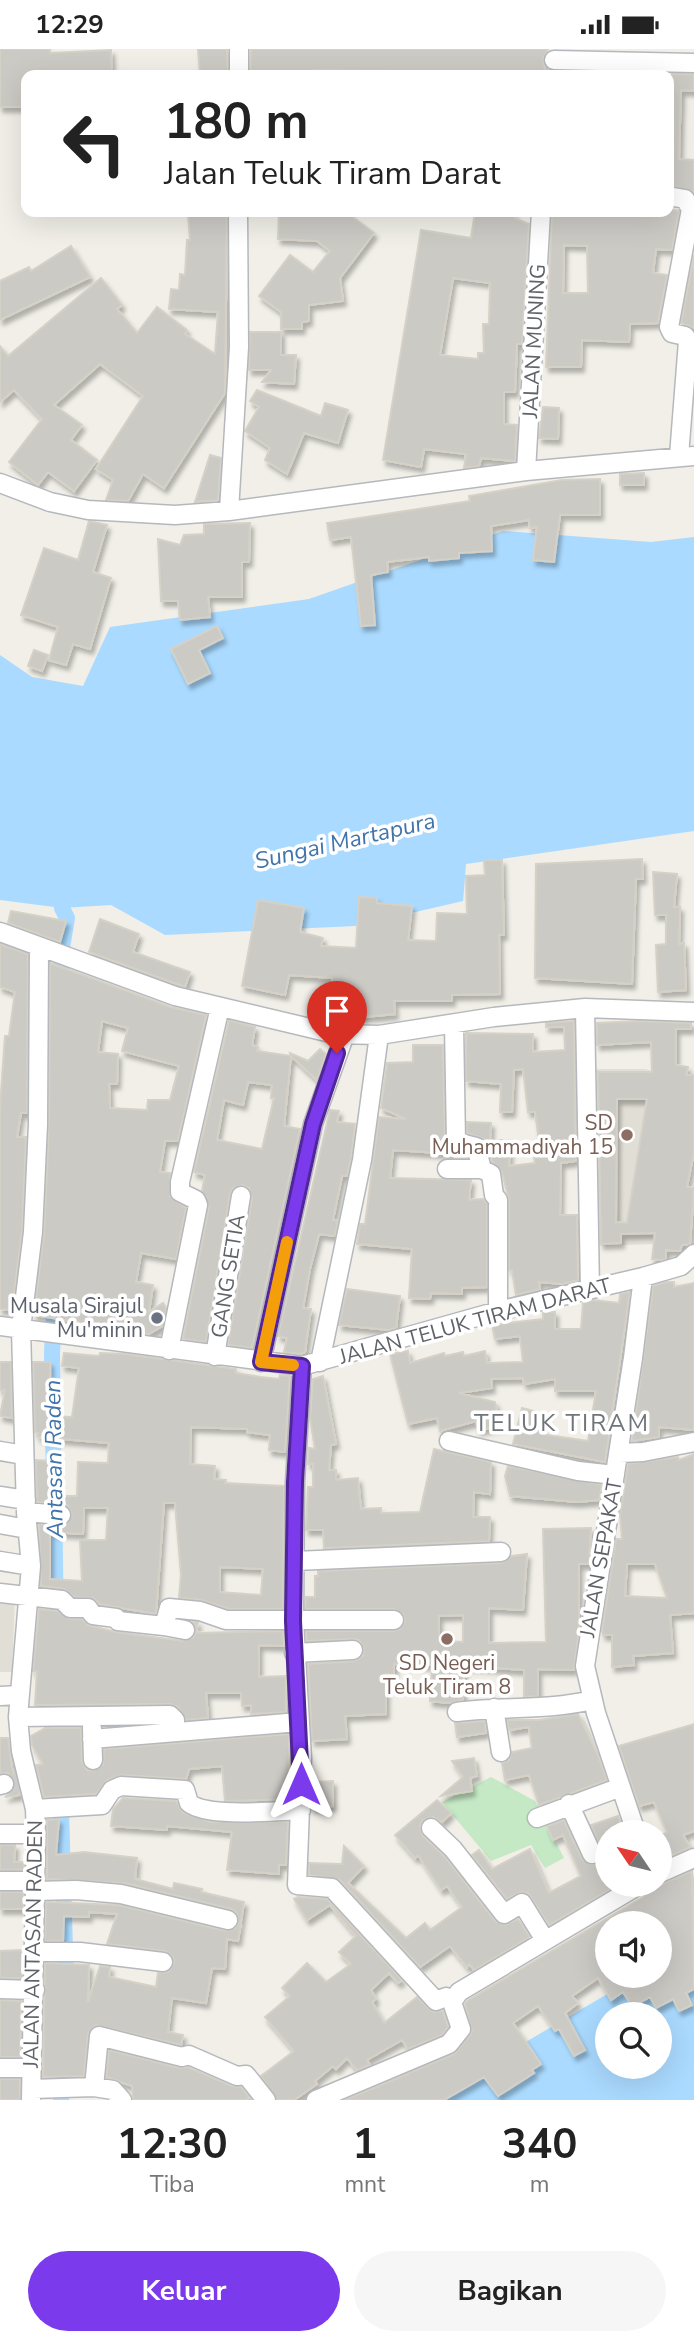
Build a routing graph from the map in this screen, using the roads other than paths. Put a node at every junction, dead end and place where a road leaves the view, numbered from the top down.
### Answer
1 (239, 49) edge
2 (554, 61) edge
3 (694, 64) edge
4 (239, 70) edge
5 (674, 197) edge
6 (238, 217) edge
7 (541, 217) edge
8 (687, 456) edge
9 (526, 471) junction
10 (0, 483) edge
11 (229, 511) junction
12 (0, 932) edge
13 (44, 950) junction
14 (220, 1007) junction
15 (585, 1008) junction
16 (694, 1012) edge
17 (454, 1024) junction
18 (345, 1034) junction
19 (379, 1035) junction
20 (447, 1169) dead end
21 (482, 1169) junction
22 (241, 1196) dead end
23 (694, 1254) edge
24 (643, 1277) junction
25 (590, 1289) junction
26 (498, 1311) junction
27 (0, 1326) edge
28 (20, 1329) junction
29 (169, 1350) junction
30 (215, 1356) junction
31 (261, 1362) junction
32 (320, 1362) junction
33 (302, 1366) junction
34 (449, 1441) dead end
35 (694, 1441) edge
36 (0, 1451) edge
37 (619, 1453) junction
38 (24, 1455) junction
39 (615, 1475) junction
40 (0, 1496) edge
41 (28, 1513) junction
42 (59, 1515) dead end
43 (0, 1524) edge
44 (501, 1552) dead end
45 (0, 1560) edge
46 (295, 1561) junction
47 (31, 1566) junction
48 (0, 1593) edge
49 (30, 1595) junction
50 (394, 1620) dead end
51 (293, 1621) junction
52 (164, 1626) junction
53 (185, 1630) dead end
54 (353, 1650) dead end
55 (294, 1653) junction
56 (19, 1695) junction
57 (0, 1696) edge
58 (592, 1700) junction
59 (494, 1708) junction
60 (457, 1712) dead end
61 (21, 1717) junction
62 (91, 1717) junction
63 (299, 1722) junction
64 (175, 1732) junction
65 (92, 1739) junction
66 (501, 1752) dead end
67 (93, 1760) dead end
68 (621, 1787) junction
69 (569, 1804) junction
70 (37, 1809) junction
71 (301, 1810) junction
72 (537, 1818) dead end
73 (632, 1820) edge
74 (431, 1828) dead end
75 (36, 1834) junction
76 (0, 1835) edge
77 (592, 1854) dead end
78 (694, 1858) edge
79 (672, 1868) edge
80 (0, 1881) edge
81 (37, 1888) junction
82 (618, 1897) edge
83 (228, 1920) dead end
84 (545, 1940) junction
85 (37, 1952) junction
86 (163, 1962) dead end
87 (0, 1989) edge
88 (34, 1990) junction
89 (452, 2000) junction
90 (0, 2068) edge
91 (32, 2068) junction
92 (92, 2087) junction
93 (33, 2092) edge
94 (122, 2100) edge
95 (266, 2100) edge
96 (316, 2100) edge

1 - 4 street
2 - 3 street
5 - 8 street
6 - 11 street
7 - 9 street, JALAN MUNING
8 - 9 street
9 - 11 street
10 - 11 street
12 - 13 street
13 - 14 street
13 - 28 street, JALAN ANTASAN RADEN
14 - 18 street
14 - 29 street
15 - 16 street
15 - 17 street
15 - 25 street
17 - 19 street
17 - 21 street
18 - 19 street
18 - 31 street
19 - 32 street
20 - 21 street
21 - 26 street
22 - 30 street, GANG SETIA
23 - 24 street, JALAN TELUK TIRAM DARAT
24 - 25 street, JALAN TELUK TIRAM DARAT
24 - 37 street, JALAN SEPAKAT
25 - 26 street, JALAN TELUK TIRAM DARAT
26 - 32 street, JALAN TELUK TIRAM DARAT
27 - 28 street, JALAN TELUK TIRAM DARAT
28 - 29 street, JALAN TELUK TIRAM DARAT
28 - 38 street, JALAN ANTASAN RADEN
29 - 30 street, JALAN TELUK TIRAM DARAT
30 - 31 street, JALAN TELUK TIRAM DARAT
31 - 33 street, JALAN TELUK TIRAM DARAT
32 - 33 street, JALAN TELUK TIRAM DARAT
33 - 46 street
34 - 39 street
35 - 37 street
36 - 38 street
37 - 39 street, JALAN SEPAKAT
38 - 41 street, JALAN ANTASAN RADEN
39 - 58 street, JALAN SEPAKAT
40 - 41 street
41 - 42 street
41 - 43 street
41 - 47 street, JALAN ANTASAN RADEN
44 - 46 street
45 - 47 street
46 - 51 street
47 - 49 street, JALAN ANTASAN RADEN
48 - 49 street
49 - 52 street
49 - 56 street, JALAN ANTASAN RADEN
50 - 51 street
51 - 52 street
51 - 55 street
52 - 53 street
54 - 55 street
55 - 63 street
56 - 57 street
56 - 61 street, JALAN ANTASAN RADEN
58 - 59 street
58 - 68 street, JALAN SEPAKAT
59 - 60 street
59 - 66 street
61 - 62 street
61 - 70 street, JALAN ANTASAN RADEN
62 - 64 street
62 - 65 street
63 - 64 street
63 - 71 street
64 - 65 street
65 - 67 street
68 - 69 street
68 - 73 street, JALAN SEPAKAT
69 - 72 street
69 - 77 street
70 - 71 street
70 - 75 street, JALAN ANTASAN RADEN
71 - 89 street
74 - 84 street
75 - 76 street
75 - 81 street, JALAN ANTASAN RADEN
78 - 79 street
80 - 81 street
81 - 83 street
81 - 85 street, JALAN ANTASAN RADEN
82 - 84 street
84 - 89 street
85 - 86 street
85 - 88 street, JALAN ANTASAN RADEN
87 - 88 street
88 - 91 street, JALAN ANTASAN RADEN
89 - 96 street
90 - 91 street
91 - 93 street, JALAN ANTASAN RADEN
92 - 93 street
92 - 94 street
92 - 95 street

